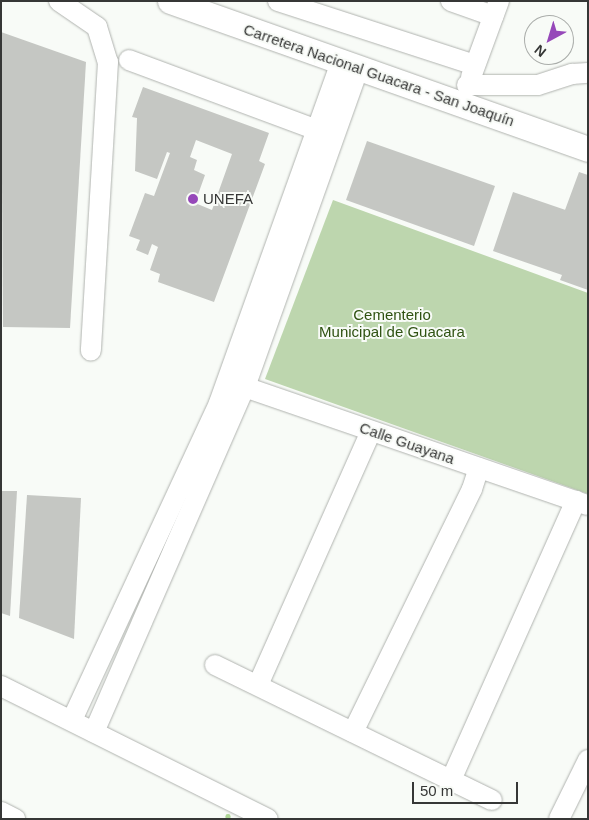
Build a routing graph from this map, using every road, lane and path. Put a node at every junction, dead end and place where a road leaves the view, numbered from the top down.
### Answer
1 (59, 1) edge
2 (170, 1) edge
3 (278, 1) edge
4 (451, 1) edge
5 (496, 9) edge
6 (588, 58) edge
7 (129, 60) dead end
8 (475, 65) junction
9 (350, 66) junction
10 (580, 73) edge
11 (463, 94) junction
12 (317, 130) junction
13 (588, 149) edge
14 (91, 350) dead end
15 (235, 384) junction
16 (371, 431) junction
17 (479, 468) junction
18 (582, 503) edge
19 (215, 665) dead end
20 (258, 685) junction
21 (1, 686) edge
22 (72, 720) junction
23 (94, 732) junction
24 (353, 732) junction
25 (588, 760) edge
26 (451, 780) junction
27 (492, 800) dead end
28 (1, 812) edge
29 (15, 819) edge
30 (268, 819) edge
31 (559, 819) edge

1 - 14 street
2 - 9 main road, Carretera Nacional Guacara - San Joaquín
3 - 8 street
4 - 5 street
5 - 8 street
6 - 10 street
7 - 12 street
8 - 11 street
9 - 11 main road, Carretera Nacional Guacara - San Joaquín
9 - 12 street
9 - 15 street
10 - 11 street
11 - 13 main road, Carretera Nacional Guacara - San Joaquín
12 - 15 street
15 - 16 street, Calle Guayana
15 - 22 street
15 - 23 street
16 - 17 street, Calle Guayana
16 - 20 street
17 - 18 street, Calle Guayana
17 - 24 street
18 - 26 street
19 - 20 street
20 - 24 street
21 - 22 street
22 - 23 street
23 - 30 street
24 - 26 street
25 - 31 street
26 - 27 street
28 - 29 street

